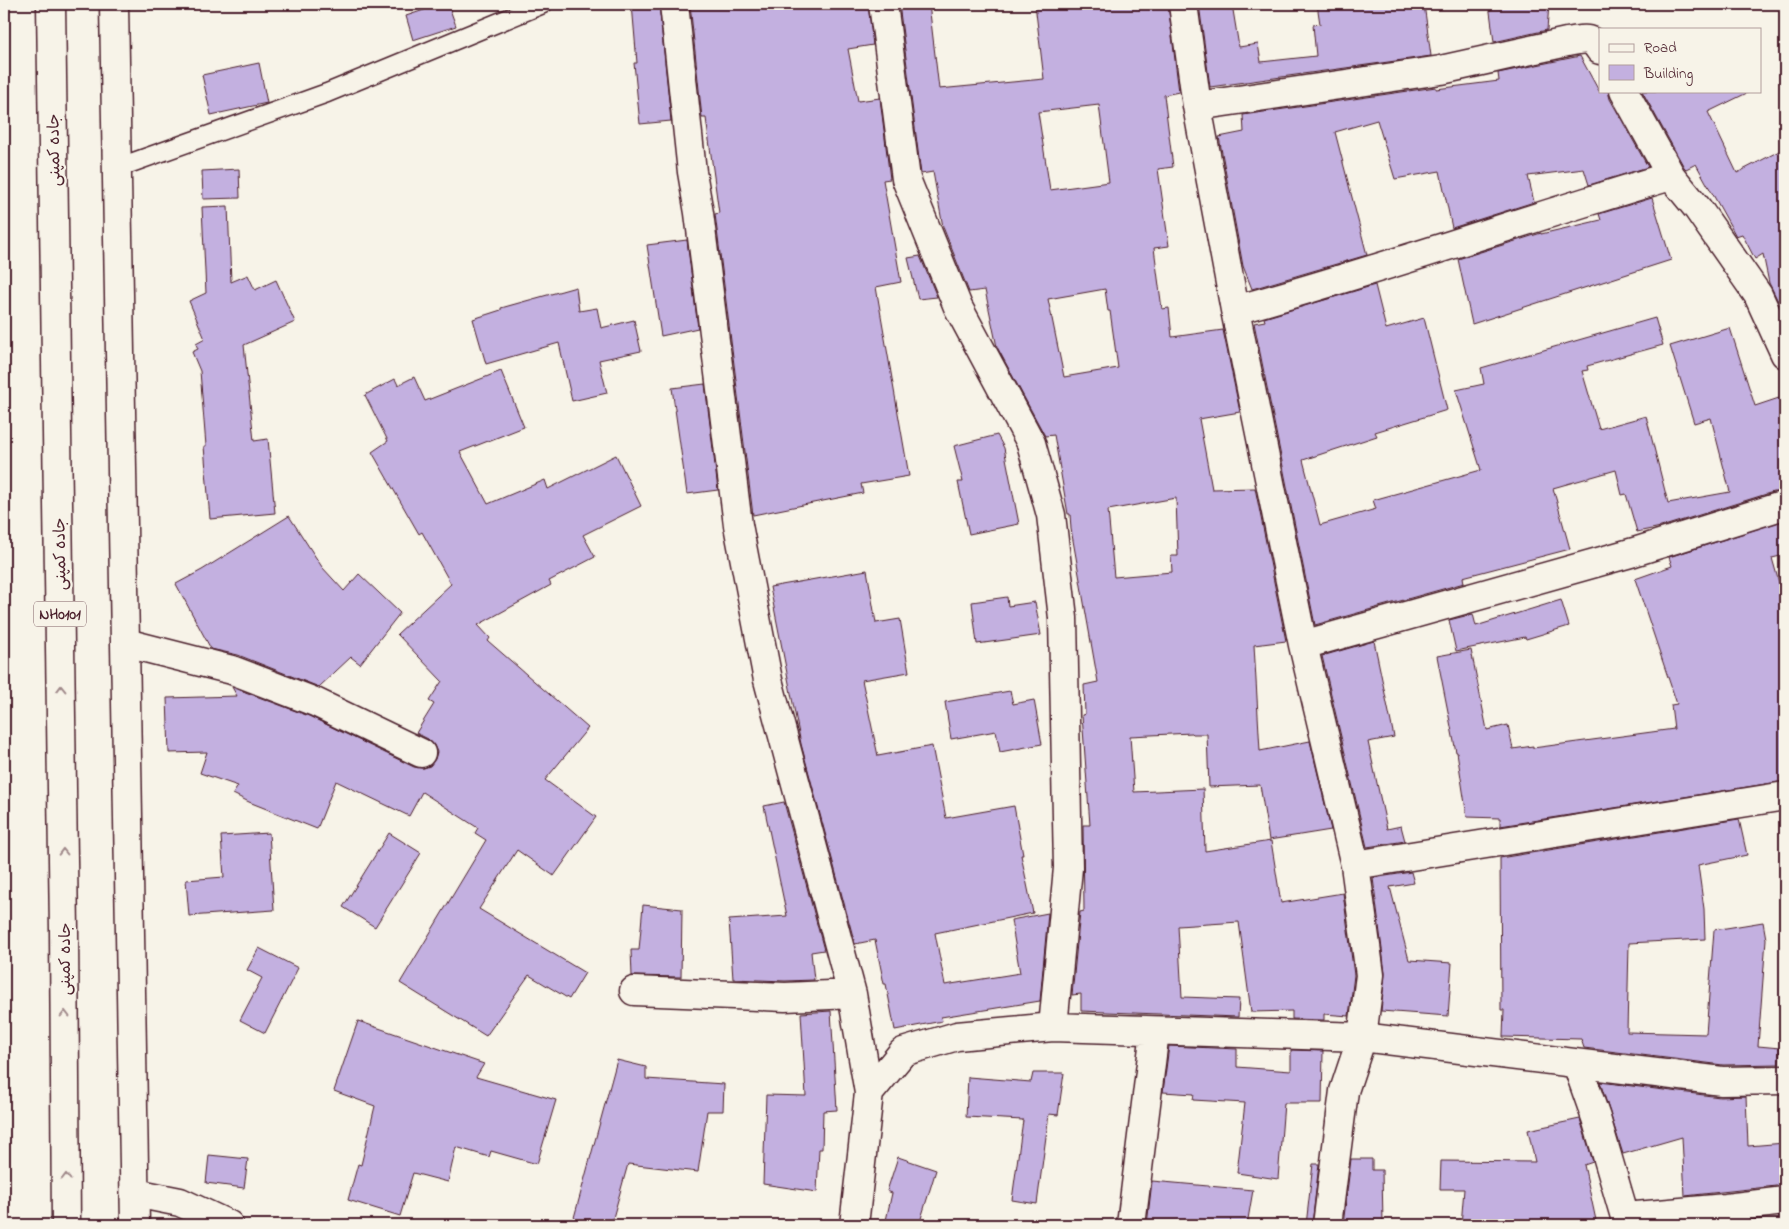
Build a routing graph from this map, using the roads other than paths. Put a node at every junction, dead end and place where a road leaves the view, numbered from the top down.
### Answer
1 (52, 4) edge
2 (114, 4) edge
3 (543, 4) edge
4 (674, 4) edge
5 (883, 4) edge
6 (1183, 4) edge
7 (1599, 49) edge
8 (1625, 92) edge
9 (1197, 106) junction
10 (117, 168) junction
11 (1671, 176) junction
12 (1235, 310) junction
13 (1785, 354) edge
14 (1778, 507) dead end
15 (126, 643) junction
16 (1303, 645) junction
17 (421, 753) dead end
18 (1785, 796) edge
19 (1354, 865) junction
20 (634, 991) dead end
21 (852, 994) junction
22 (1053, 1027) junction
23 (1155, 1031) junction
24 (1362, 1038) junction
25 (1577, 1064) junction
26 (1785, 1080) edge
27 (869, 1093) junction
28 (135, 1193) junction
29 (1785, 1201) edge
30 (1625, 1221) edge
31 (66, 1225) edge
32 (136, 1225) edge
33 (229, 1225) edge
34 (854, 1225) edge
35 (1131, 1225) edge
36 (1327, 1225) edge

31 -> 1 main road, جاده کمپنی / NH0101
2 - 10 main road
3 - 10 lane
4 - 21 main road
5 - 22 main road
6 - 9 main road
7 - 9 main road
8 - 11 main road
9 - 12 main road
10 - 15 main road
11 - 12 main road
11 - 13 main road
12 - 16 main road
14 - 16 main road
15 - 17 main road
15 - 28 main road
16 - 19 main road
18 - 19 main road
19 - 24 main road
20 - 21 main road
21 - 27 main road
22 - 23 main road
22 - 27 main road
23 - 24 main road
23 - 35 main road
24 - 25 main road
24 - 36 main road
25 - 26 main road
25 - 30 main road
27 - 34 main road
28 - 32 main road
28 - 33 main road
29 - 30 main road

